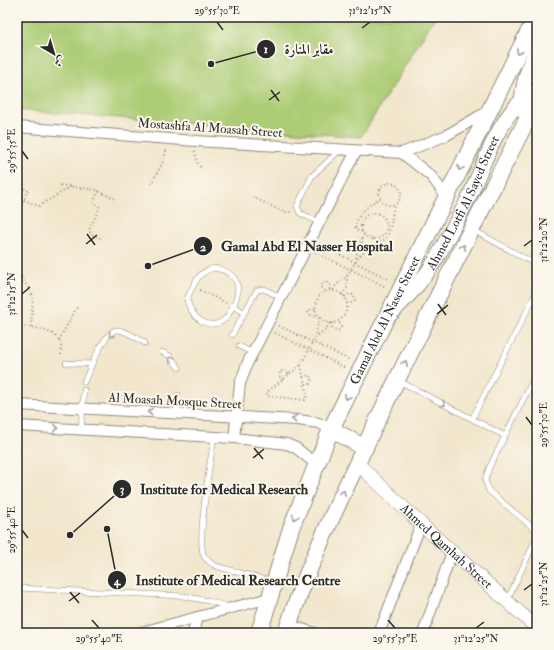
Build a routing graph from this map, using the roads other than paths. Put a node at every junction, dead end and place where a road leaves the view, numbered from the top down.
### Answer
1 (536, 17) edge
2 (537, 48) edge
3 (537, 90) edge
4 (530, 99) edge
5 (488, 111) junction
6 (532, 120) edge
7 (17, 127) edge
8 (340, 150) junction
9 (356, 151) junction
10 (402, 153) junction
11 (446, 196) junction
12 (319, 222) junction
13 (472, 230) junction
14 (537, 265) edge
15 (537, 291) edge
16 (280, 297) junction
17 (233, 306) junction
18 (244, 312) junction
19 (384, 321) junction
20 (232, 335) dead end
21 (145, 343) dead end
22 (239, 346) dead end
23 (162, 352) dead end
24 (252, 353) junction
25 (64, 363) road end
26 (92, 364) junction
27 (179, 368) dead end
28 (537, 372) edge
29 (396, 380) junction
30 (84, 382) dead end
31 (84, 390) dead end
32 (178, 395) dead end
33 (17, 405) edge
34 (82, 409) junction
35 (177, 414) junction
36 (236, 417) junction
37 (472, 419) junction
38 (17, 426) edge
39 (331, 429) junction
40 (81, 430) junction
41 (505, 436) junction
42 (214, 437) junction
43 (234, 438) junction
44 (364, 448) junction
45 (357, 463) junction
46 (316, 464) junction
47 (421, 524) junction
48 (537, 531) edge
49 (537, 536) edge
50 (452, 552) junction
51 (274, 582) junction
52 (17, 588) edge
53 (269, 598) junction
54 (507, 601) junction
55 (232, 608) junction
56 (197, 617) junction
57 (537, 628) edge
58 (288, 629) edge
59 (138, 633) edge
60 (193, 633) edge
61 (259, 633) edge
62 (315, 633) edge
63 (379, 633) edge
64 (422, 633) edge

1 -> 5 main road, Gamal Abd Al Naser Street
2 - 4 main road
3 - 4 main road, Ahmed Lotfi Al Sayed Street
4 - 6 main road
4 - 19 main road, Ahmed Lotfi Al Sayed Street
5 - 10 street, Mostashfa Al Moasah Street
5 -> 11 main road, Gamal Abd Al Naser Street
6 - 13 main road
7 - 8 street, Mostashfa Al Moasah Street
8 - 9 street, Mostashfa Al Moasah Street
8 - 12 lane
9 - 10 street, Mostashfa Al Moasah Street
9 - 12 street
10 - 11 street
11 - 19 main road, Gamal Abd Al Naser Street
12 - 16 street
13 - 14 lane
29 -> 13 main road
15 - 37 lane
16 - 18 lane
16 - 24 street
17 - 17 lane
17 - 18 lane
18 - 20 lane
19 -> 39 main road, Gamal Abd Al Naser Street
21 -> 26 lane
22 - 24 lane
27 -> 23 lane
24 - 36 street
25 - 26 lane
26 - 30 lane
28 - 41 lane
29 -> 37 lane
29 - 44 main road
31 - 34 lane
32 - 35 lane
33 - 34 street, Al Moasah Mosque Street
35 -> 34 street, Al Moasah Mosque Street
34 - 40 lane
35 - 36 street, Al Moasah Mosque Street
39 -> 36 street, Al Moasah Mosque Street
36 - 43 street
37 - 41 lane
38 -> 40 street
39 - 44 main road
39 - 46 main road, Gamal Abd Al Naser Street
40 - 42 street
41 - 48 lane
42 - 43 street
42 - 51 lane
43 - 46 street
44 - 45 main road
45 - 47 street, Ahmed Qamhah Street
58 -> 45 main road
46 -> 51 main road, Gamal Abd Al Naser Street
47 - 50 street, Ahmed Qamhah Street
47 - 63 street
49 - 54 lane
50 - 54 street, Ahmed Qamhah Street
50 - 64 street
51 - 53 main road, Gamal Abd Al Naser Street
52 - 55 lane
53 - 55 street
53 - 61 main road, Gamal Abd Al Naser Street
54 - 57 street, Ahmed Qamhah Street
55 - 56 street
56 - 59 street
56 - 60 street
58 - 62 street

